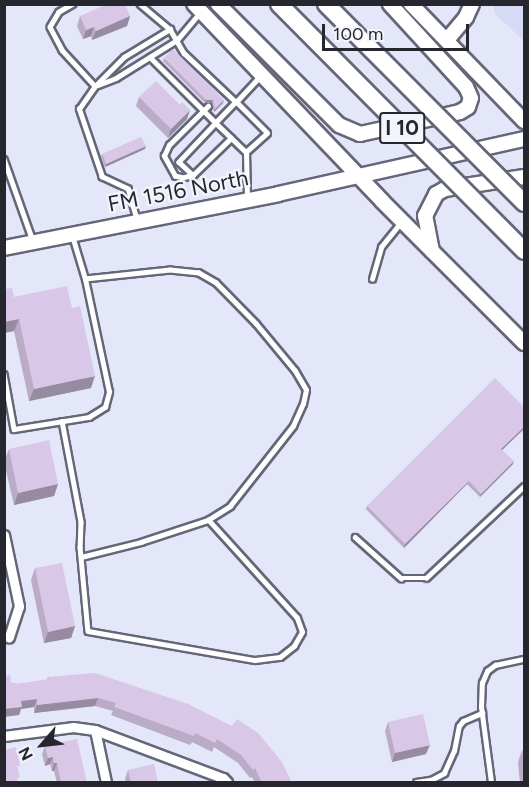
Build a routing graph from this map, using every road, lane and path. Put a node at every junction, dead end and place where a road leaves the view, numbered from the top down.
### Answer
1 (73, 4) edge
2 (140, 4) edge
3 (218, 4) edge
4 (279, 4) edge
5 (326, 4) edge
6 (390, 4) edge
7 (411, 4) edge
8 (473, 6) edge
9 (197, 8) edge
10 (170, 29) junction
11 (177, 40) junction
12 (447, 40) junction
13 (184, 53) junction
14 (150, 57) junction
15 (179, 58) edge
16 (194, 63) junction
17 (171, 68) edge
18 (189, 68) edge
19 (203, 71) junction
20 (166, 74) junction
21 (261, 74) junction
22 (180, 77) edge
23 (198, 77) edge
24 (213, 80) junction
25 (175, 82) junction
26 (95, 86) junction
27 (207, 86) edge
28 (189, 87) edge
29 (223, 90) junction
30 (184, 92) junction
31 (198, 95) edge
32 (217, 97) edge
33 (193, 100) junction
34 (236, 102) junction
35 (208, 106) dead end
36 (203, 110) junction
37 (525, 121) edge
38 (216, 123) junction
39 (231, 138) junction
40 (525, 139) edge
41 (246, 152) junction
42 (4, 159) edge
43 (193, 175) junction
44 (359, 176) junction
45 (525, 177) edge
46 (248, 199) junction
47 (525, 203) edge
48 (137, 221) junction
49 (402, 221) junction
50 (72, 233) junction
51 (33, 241) junction
52 (4, 248) edge
53 (525, 251) edge
54 (432, 252) junction
55 (85, 279) junction
56 (372, 279) dead end
57 (525, 343) edge
58 (4, 374) edge
59 (62, 421) junction
60 (525, 486) edge
61 (208, 520) junction
62 (4, 535) edge
63 (355, 537) dead end
64 (81, 557) junction
65 (9, 637) dead end
66 (525, 658) edge
67 (482, 713) junction
68 (95, 730) junction
69 (4, 736) edge
70 (106, 783) edge
71 (227, 783) edge
72 (416, 783) edge
73 (491, 783) edge

1 - 26 lane
2 - 10 lane
3 - 6 main road
4 - 53 highway, I 10, bridge
5 - 47 highway, I 10, bridge
7 - 12 main road
8 - 12 main road
9 - 11 lane
9 - 21 main road
10 - 11 lane
10 - 26 lane
11 - 13 lane
11 - 14 lane
12 - 37 main road
13 - 15 lane
13 - 16 lane
14 - 20 lane
14 - 26 lane
16 - 18 lane
16 - 19 lane
17 - 20 lane
19 - 23 lane
19 - 24 lane
20 - 25 lane
21 - 34 lane
21 - 44 main road
22 - 25 lane
24 - 27 lane
24 - 29 lane
25 - 30 lane
26 - 48 lane
28 - 30 lane
29 - 32 lane
29 - 34 lane
30 - 33 lane
31 - 33 lane
33 - 36 lane
34 - 38 lane
34 - 41 lane
35 - 36 lane
36 - 38 lane
36 - 43 lane
38 - 39 lane
38 - 43 lane
39 - 41 lane
39 - 43 lane
40 - 44 main road, FM 1516 North
41 - 46 lane
42 - 51 lane
44 - 46 main road, FM 1516 North
44 - 49 main road
45 - 54 main road
46 - 48 main road, FM 1516 North
48 - 50 main road, FM 1516 North
49 - 54 main road
49 - 56 lane
50 - 51 main road, FM 1516 North
50 - 55 lane
51 - 52 main road, FM 1516 North
54 - 57 main road
55 - 59 lane
55 - 61 lane
58 - 59 lane
59 - 64 lane
60 - 63 lane
61 - 64 lane
61 - 64 lane
62 - 65 street
66 - 67 lane
67 - 72 lane
67 - 73 lane
68 - 69 street
68 - 70 street
68 - 71 street

